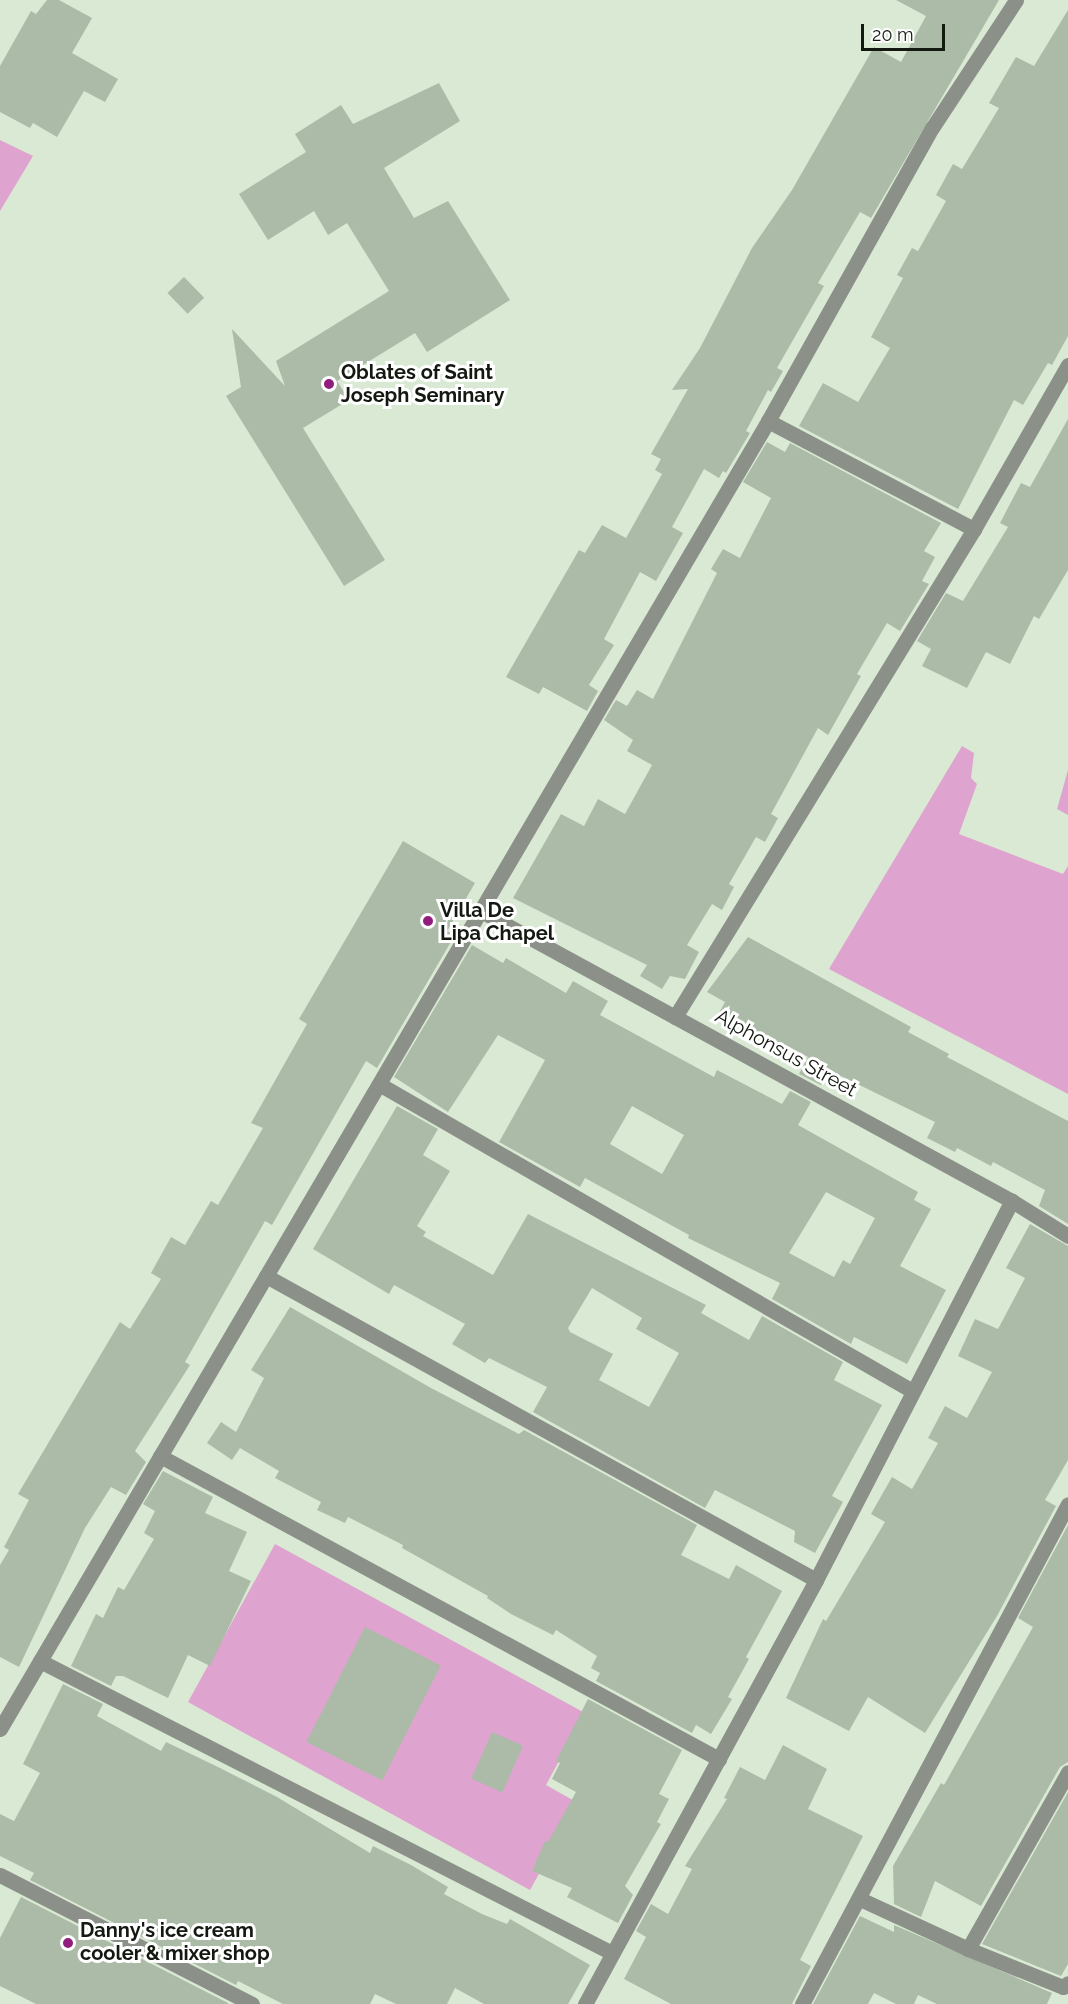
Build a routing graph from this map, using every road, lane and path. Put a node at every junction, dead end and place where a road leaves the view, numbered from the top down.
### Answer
1 (1016, 0) edge
2 (1068, 365) edge
3 (768, 421) junction
4 (974, 529) junction
5 (481, 910) junction
6 (675, 1017) junction
7 (379, 1084) junction
8 (1012, 1200) junction
9 (1068, 1236) edge
10 (266, 1276) junction
11 (911, 1390) junction
12 (160, 1456) junction
13 (1068, 1504) edge
14 (816, 1580) junction
15 (40, 1661) junction
16 (0, 1729) edge
17 (719, 1759) junction
18 (1068, 1772) edge
19 (0, 1875) edge
20 (860, 1899) junction
21 (968, 1949) junction
22 (612, 1953) junction
23 (1066, 1985) edge
24 (252, 2004) edge
25 (585, 2004) edge
26 (802, 2004) edge

1 - 3 street
2 - 4 street
3 - 4 street
3 - 5 street
4 - 6 street
5 - 6 street, Alphonsus Street
5 - 7 street
6 - 8 street, Alphonsus Street
7 - 10 street
7 - 11 street
8 - 9 street, Alphonsus Street
8 - 11 street
10 - 12 street
10 - 14 street
11 - 14 street
12 - 15 street
12 - 17 street
13 - 20 street
14 - 17 street
15 - 16 street
15 - 22 street
17 - 22 street
18 - 21 street
19 - 24 street
20 - 21 street
20 - 26 street
21 - 23 street
22 - 25 street

